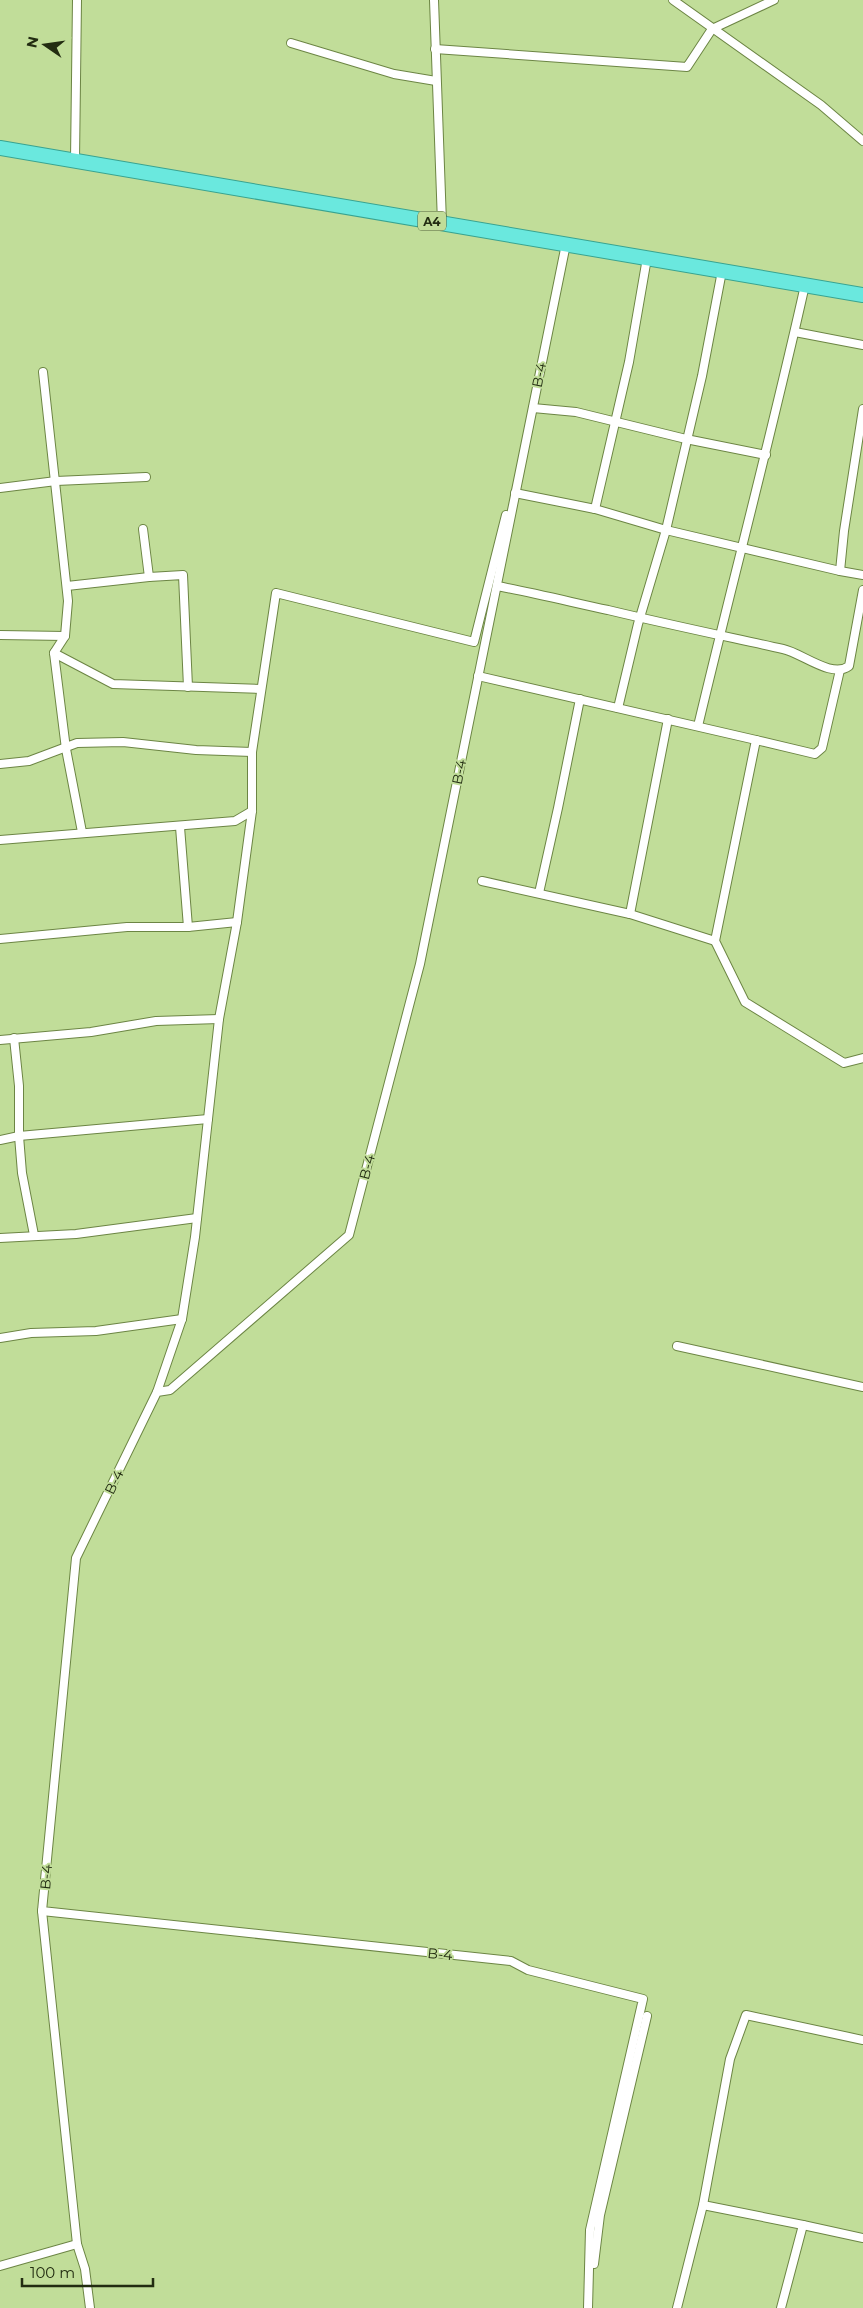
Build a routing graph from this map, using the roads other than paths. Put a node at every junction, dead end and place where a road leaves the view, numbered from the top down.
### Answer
1 (77, 0) edge
2 (434, 0) edge
3 (673, 0) edge
4 (774, 0) edge
5 (712, 29) junction
6 (291, 43) dead end
7 (435, 49) junction
8 (436, 81) junction
9 (863, 141) edge
10 (0, 148) edge
11 (75, 160) junction
12 (442, 223) junction
13 (566, 244) junction
14 (647, 258) junction
15 (722, 271) junction
16 (805, 285) junction
17 (863, 295) edge
18 (795, 332) junction
19 (863, 345) edge
20 (43, 372) dead end
21 (533, 408) junction
22 (863, 408) edge
23 (531, 416) junction
24 (615, 422) junction
25 (686, 439) junction
26 (766, 455) junction
27 (146, 477) dead end
28 (56, 481) junction
29 (0, 488) edge
30 (516, 494) junction
31 (595, 509) junction
32 (143, 529) dead end
33 (666, 530) junction
34 (740, 546) junction
35 (840, 571) junction
36 (863, 574) edge
37 (149, 577) junction
38 (67, 586) junction
39 (496, 586) junction
40 (863, 590) edge
41 (640, 617) junction
42 (0, 635) edge
43 (65, 636) junction
44 (719, 636) junction
45 (854, 644) junction
46 (863, 647) edge
47 (54, 653) junction
48 (840, 670) junction
49 (478, 676) junction
50 (188, 688) junction
51 (261, 689) junction
52 (580, 699) junction
53 (618, 708) junction
54 (668, 719) junction
55 (698, 726) junction
56 (756, 740) junction
57 (66, 749) junction
58 (252, 752) junction
59 (0, 764) edge
60 (252, 811) junction
61 (180, 827) junction
62 (82, 832) junction
63 (0, 840) edge
64 (482, 881) dead end
65 (539, 893) junction
66 (630, 914) junction
67 (236, 922) junction
68 (188, 927) junction
69 (0, 939) edge
70 (715, 941) junction
71 (219, 1019) junction
72 (14, 1038) junction
73 (0, 1040) edge
74 (863, 1058) edge
75 (208, 1119) junction
76 (19, 1136) junction
77 (0, 1140) edge
78 (197, 1218) junction
79 (34, 1235) junction
80 (0, 1238) edge
81 (182, 1318) junction
82 (0, 1338) edge
83 (677, 1346) dead end
84 (863, 1387) edge
85 (157, 1392) junction
86 (42, 1911) junction
87 (647, 2016) dead end
88 (860, 2039) edge
89 (703, 2204) junction
90 (803, 2225) junction
91 (863, 2238) edge
92 (77, 2244) junction
93 (0, 2266) edge
94 (90, 2308) edge
95 (588, 2308) edge
96 (677, 2308) edge
97 (781, 2308) edge

1 - 11 street
2 - 7 street
3 - 5 street
4 - 5 street
5 - 7 street
5 - 9 street
6 - 8 street
7 - 8 street
8 - 12 street
10 - 11 highway, A4
11 - 12 highway, A4
12 - 13 highway, A4
13 - 14 highway, A4
13 - 21 street, B-4
14 - 15 highway, A4
14 - 24 street
15 - 16 highway, A4
15 - 25 street
16 - 17 highway, A4
16 - 18 street
18 - 19 street
18 - 26 street
20 - 28 street
21 - 23 street, B-4
21 - 24 street
22 - 35 street
23 - 30 street, B-4
23 - 51 street
24 - 25 street
24 - 31 street
25 - 26 street
25 - 33 street
26 - 34 street
27 - 28 street
28 - 29 street
28 - 38 street
30 - 31 street
30 - 39 street, B-4
31 - 33 street
32 - 37 street
33 - 34 street
33 - 41 street
34 - 35 street
34 - 44 street
35 - 36 street
37 - 38 street
37 - 50 street
38 - 43 street
39 - 41 street
39 - 49 street, B-4
40 - 45 street
41 - 44 street
41 - 53 street
42 - 43 street
43 - 47 street
44 - 48 street
44 - 55 street
45 - 46 street
45 - 48 street
47 - 50 street
47 - 57 street
48 - 56 street
49 - 52 street
49 - 85 street, B-4
50 - 51 street
51 - 58 street
52 - 53 street
52 - 65 street
53 - 54 street
54 - 55 street
54 - 66 street
55 - 56 street
56 - 70 street
57 - 58 street
57 - 59 street
57 - 62 street
58 - 60 street
60 - 61 street
60 - 67 street
61 - 62 street
61 - 68 street
62 - 63 street
64 - 65 street
65 - 66 street
66 - 70 street
67 - 68 street
67 - 71 street
68 - 69 street
70 - 74 street
71 - 72 street
71 - 75 street
72 - 73 street
72 - 76 street
75 - 76 street
75 - 78 street
76 - 77 street
76 - 79 street
78 - 79 street
78 - 81 street
79 - 80 street
81 - 82 street
81 - 85 street
83 - 84 street
85 - 86 street, B-4
86 - 92 street
86 - 95 street, B-4
87 - 95 street
88 - 89 street
89 - 90 street
89 - 96 street
90 - 91 street
90 - 97 street
92 - 93 street
92 - 94 street

